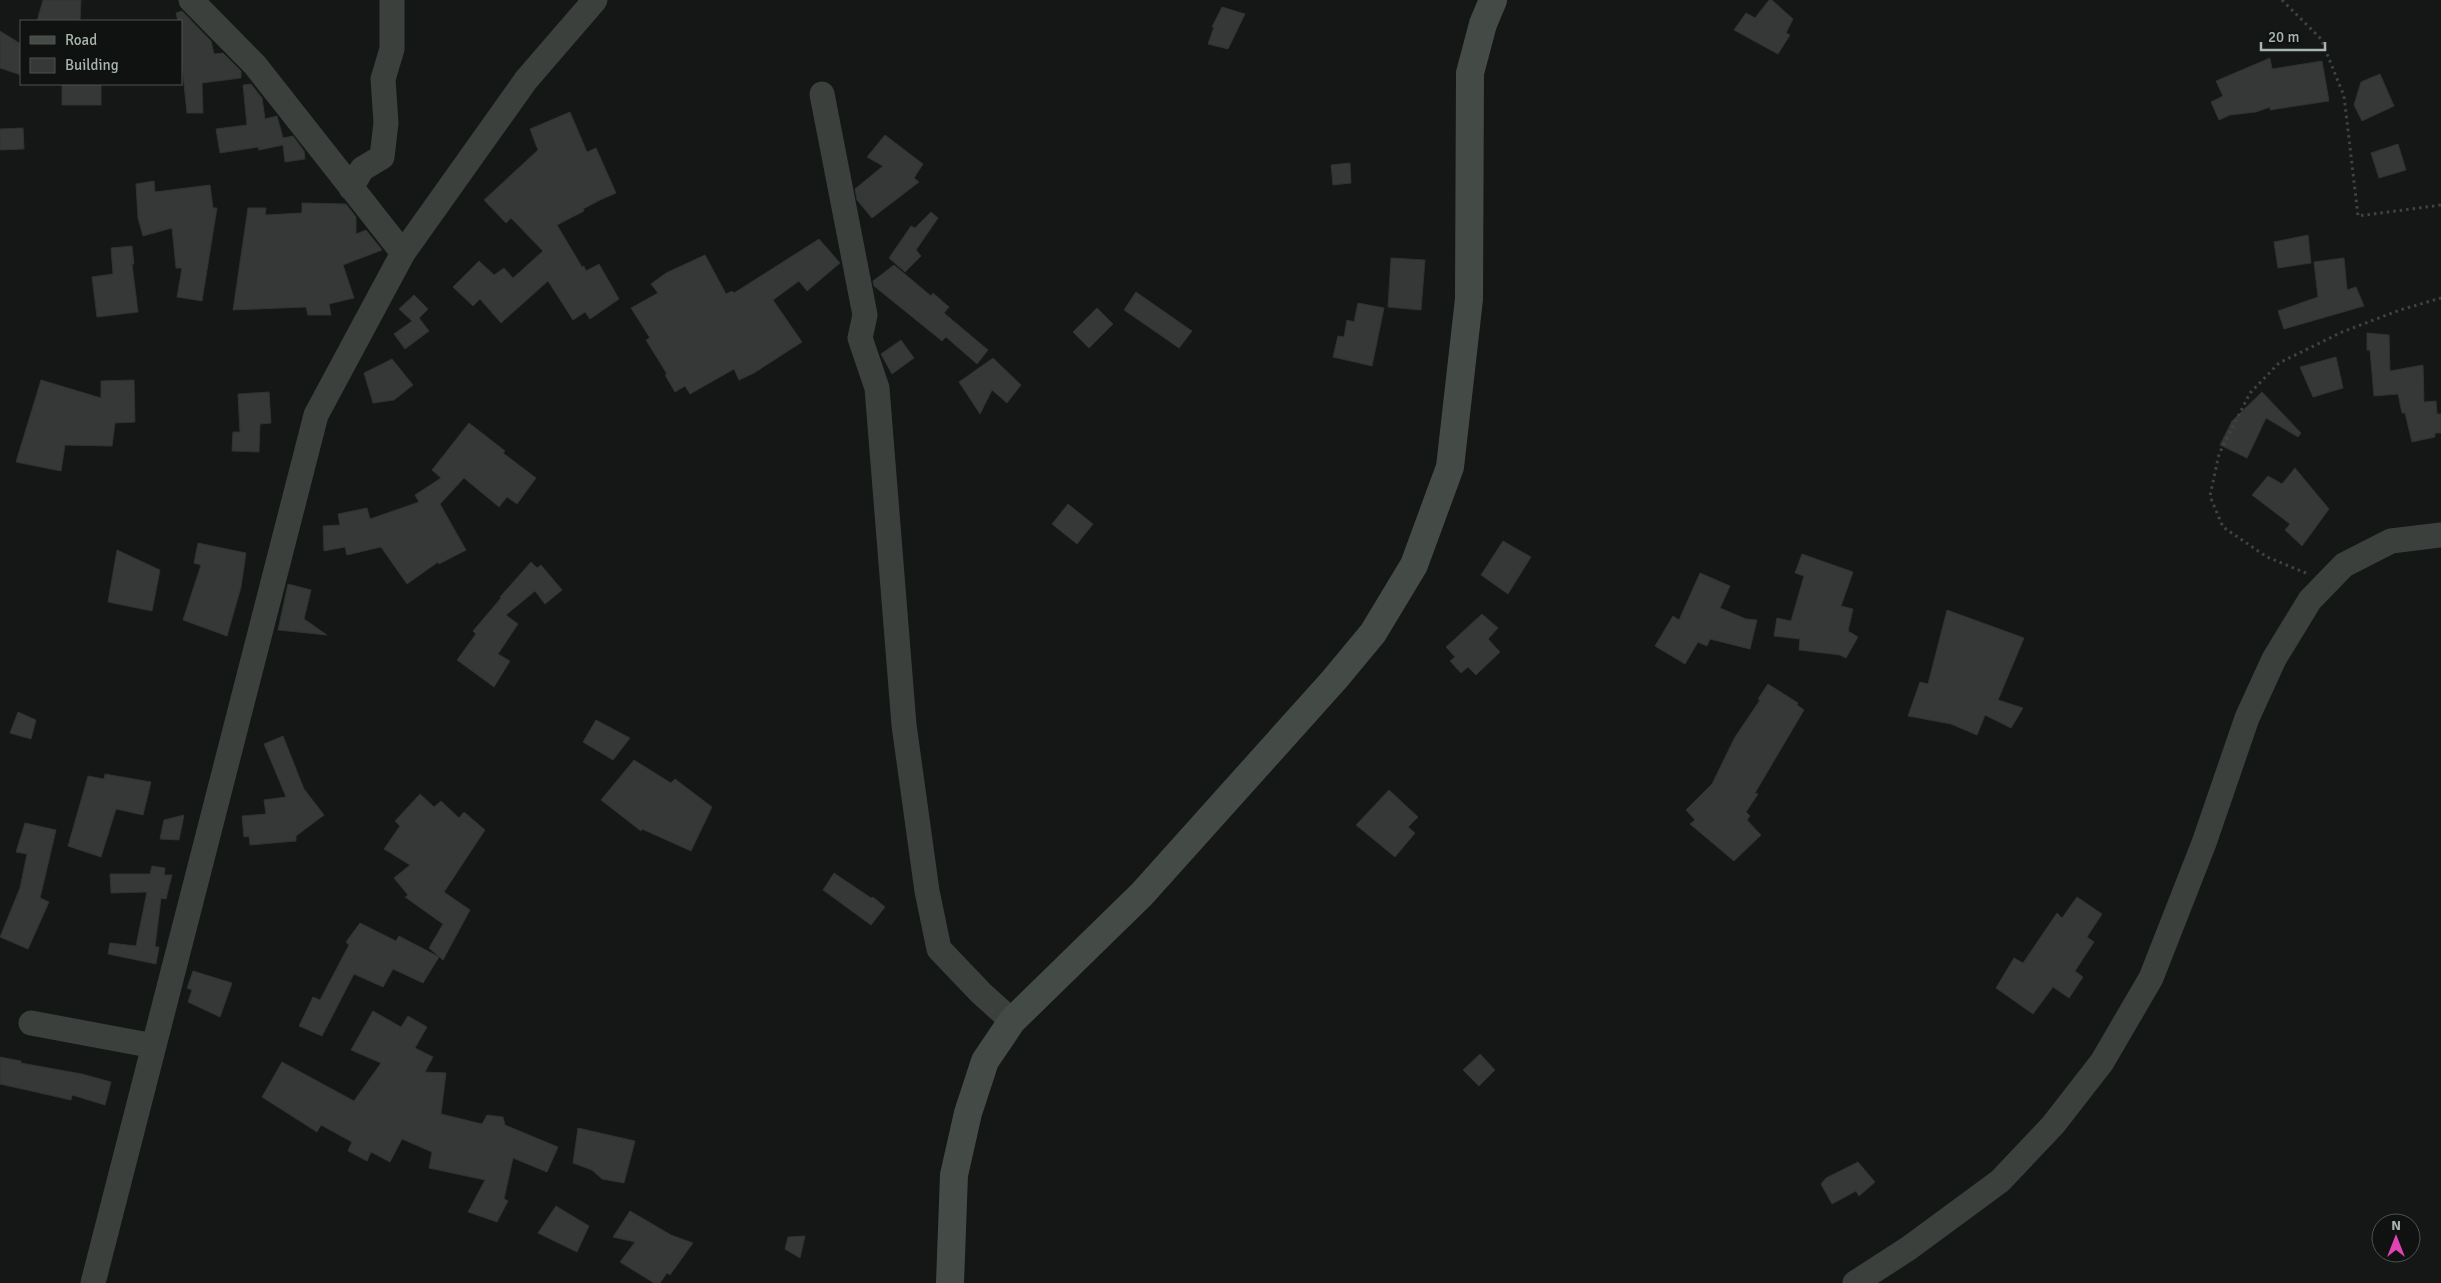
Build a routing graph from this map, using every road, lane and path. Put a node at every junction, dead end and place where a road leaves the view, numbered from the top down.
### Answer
1 (191, 0) edge
2 (392, 0) edge
3 (595, 0) edge
4 (1493, 0) edge
5 (2282, 0) edge
6 (822, 94) dead end
7 (352, 188) junction
8 (2441, 205) edge
9 (403, 253) junction
10 (2441, 298) edge
11 (2441, 535) edge
12 (2327, 582) junction
13 (1012, 1021) junction
14 (31, 1024) dead end
15 (154, 1046) junction
16 (93, 1283) edge
17 (950, 1283) edge
18 (1855, 1283) edge

1 - 7 street
2 - 7 street
3 - 9 street
4 - 13 main road
5 - 8 path
6 - 13 street
7 - 9 street
9 - 15 street
10 - 12 path
11 - 12 street
12 - 18 street
13 - 17 main road
14 - 15 street
15 - 16 street

